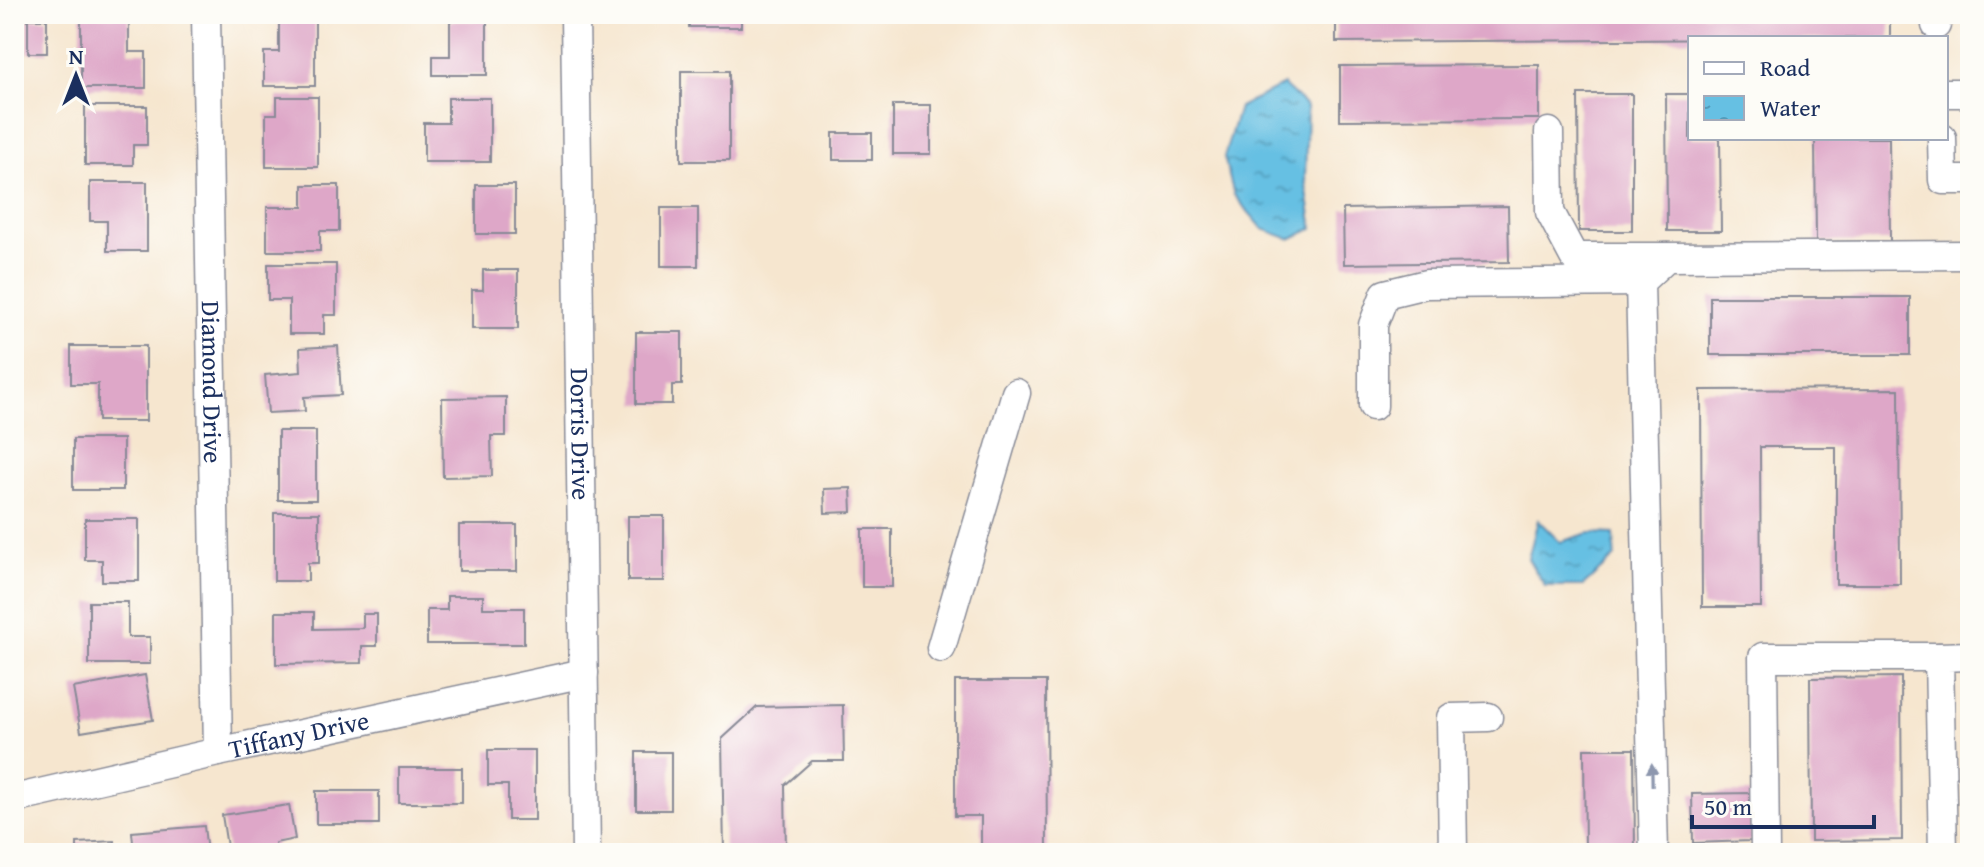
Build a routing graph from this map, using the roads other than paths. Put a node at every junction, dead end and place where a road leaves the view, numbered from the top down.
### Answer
1 (206, 14) edge
2 (575, 14) edge
3 (1948, 93) edge
4 (1970, 93) edge
5 (1549, 132) dead end
6 (1942, 140) edge
7 (1970, 180) edge
8 (1970, 255) edge
9 (1667, 257) junction
10 (1640, 282) junction
11 (1016, 393) dead end
12 (1373, 406) dead end
13 (941, 648) dead end
14 (1970, 656) edge
15 (1939, 657) junction
16 (584, 673) junction
17 (1488, 717) dead end
18 (218, 752) junction
19 (14, 799) edge
20 (586, 853) edge
21 (1453, 853) edge
22 (1654, 853) edge
23 (1765, 853) edge
24 (1943, 853) edge

1 - 18 street, Diamond Drive
2 - 16 street, Dorris Drive
3 - 4 street
5 - 9 street
6 - 7 street
8 - 9 street
9 - 10 street
10 - 12 street
22 -> 10 street
11 - 13 street
14 - 15 street
15 - 23 street
15 - 24 street
16 - 18 street, Tiffany Drive
16 - 20 street, Dorris Drive
17 - 21 street
18 - 19 street, Tiffany Drive

